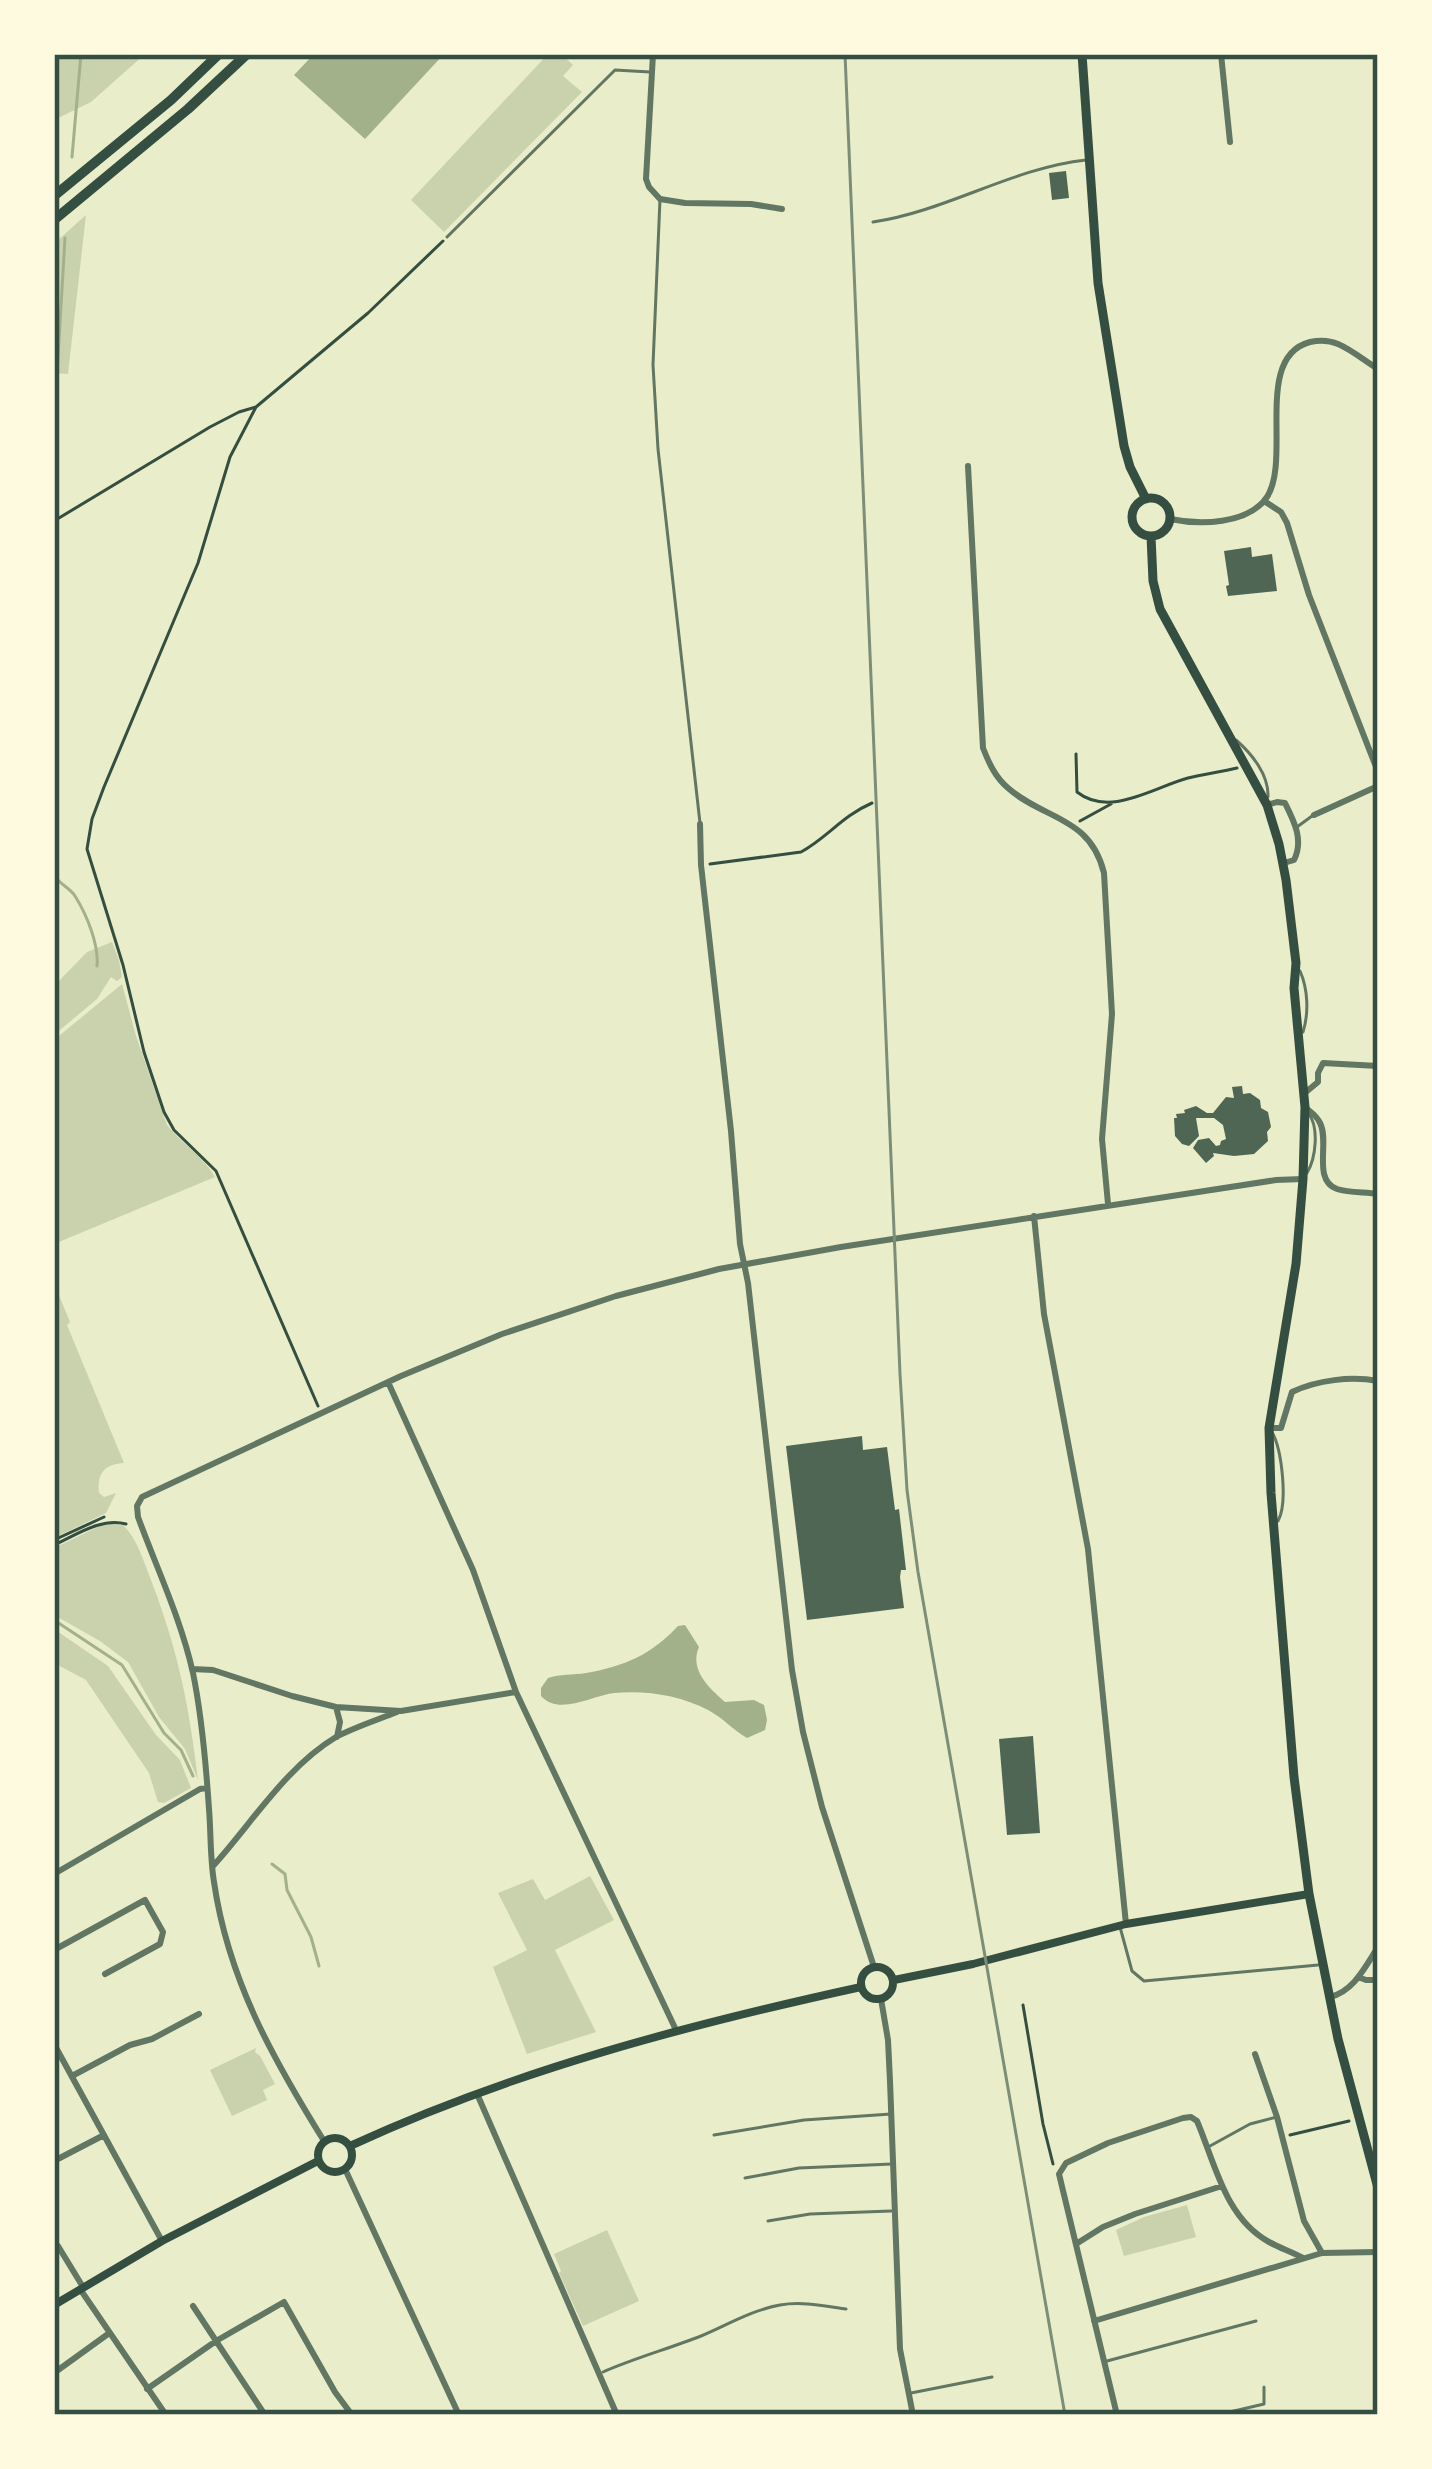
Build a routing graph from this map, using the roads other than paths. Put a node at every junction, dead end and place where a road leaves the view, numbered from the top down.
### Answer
1 (219, 54) edge
2 (247, 54) edge
3 (653, 54) edge
4 (1082, 54) edge
5 (1221, 54) edge
6 (652, 72) junction
7 (1230, 142) dead end
8 (1088, 160) junction
9 (54, 196) edge
10 (660, 199) junction
11 (782, 209) dead end
12 (54, 220) edge
13 (874, 222) dead end
14 (447, 237) road end
15 (1378, 369) edge
16 (968, 466) dead end
17 (1146, 499) junction
18 (1264, 501) junction
19 (1170, 519) junction
20 (1151, 536) junction
21 (1378, 772) edge
22 (1378, 786) edge
23 (1267, 805) junction
24 (1314, 815) joint
25 (700, 824) joint
26 (1297, 827) junction
27 (1284, 863) junction
28 (1378, 1066) edge
29 (1305, 1092) junction
30 (1305, 1107) junction
31 (1303, 1179) junction
32 (1378, 1194) edge
33 (1108, 1204) junction
34 (1034, 1216) junction
35 (743, 1264) junction
36 (1378, 1381) edge
37 (388, 1382) junction
38 (1270, 1428) junction
39 (192, 1669) junction
40 (516, 1692) junction
41 (336, 1707) junction
42 (400, 1711) junction
43 (337, 1737) junction
44 (208, 1788) junction
45 (212, 1868) junction
46 (54, 1874) edge
47 (1309, 1894) junction
48 (1123, 1925) junction
49 (1378, 1947) edge
50 (54, 1950) edge
51 (1322, 1964) junction
52 (874, 1967) junction
53 (105, 1974) dead end
54 (1358, 1977) junction
55 (894, 1980) junction
56 (1378, 1980) edge
57 (861, 1988) junction
58 (1330, 1997) junction
59 (881, 2000) junction
60 (199, 2014) dead end
61 (676, 2032) junction
62 (54, 2044) edge
63 (1255, 2054) dead end
64 (72, 2076) junction
65 (478, 2096) junction
66 (892, 2114) junction
67 (1277, 2116) junction
68 (104, 2134) junction
69 (714, 2134) dead end
70 (324, 2140) junction
71 (350, 2146) junction
72 (1208, 2147) junction
73 (54, 2161) edge
74 (318, 2161) junction
75 (893, 2164) junction
76 (345, 2169) junction
77 (745, 2178) dead end
78 (1222, 2186) junction
79 (1378, 2188) edge
80 (895, 2211) junction
81 (768, 2221) dead end
82 (162, 2241) junction
83 (1076, 2243) junction
84 (54, 2248) edge
85 (1378, 2252) edge
86 (1322, 2253) junction
87 (1303, 2258) junction
88 (81, 2288) junction
89 (54, 2305) edge
90 (193, 2306) dead end
91 (846, 2308) dead end
92 (1094, 2321) junction
93 (1256, 2321) dead end
94 (108, 2334) junction
95 (216, 2341) junction
96 (1105, 2362) junction
97 (54, 2373) edge
98 (598, 2374) junction
99 (992, 2377) dead end
100 (1264, 2387) dead end
101 (147, 2389) junction
102 (907, 2394) junction
103 (616, 2412) edge
104 (166, 2415) edge
105 (265, 2415) edge
106 (352, 2415) edge
107 (459, 2415) edge
108 (603, 2415) edge
109 (913, 2415) edge
110 (1118, 2415) edge
111 (1217, 2415) edge

1 - 9 highway
2 - 12 highway
3 - 6 street
4 - 8 main road
5 - 7 street
6 - 10 street
6 - 14 lane
8 - 13 lane
8 - 17 main road
10 - 11 street
10 - 25 lane
15 - 18 street
16 - 33 street
17 - 19 main road
17 - 20 main road
18 - 19 street
18 - 21 street
19 - 20 main road
20 - 23 main road
22 - 24 street
23 - 26 street
23 - 27 main road
24 - 26 lane
25 - 35 street
26 - 27 street
27 - 29 main road
28 - 29 street
29 - 30 main road
30 - 31 main road
30 - 32 street
31 - 33 street
31 - 38 main road
33 - 34 street
34 - 35 street
34 - 48 street
35 - 37 street
35 - 52 street
36 - 38 street
37 - 39 street
37 - 40 street
38 - 47 main road
39 - 41 street
39 - 44 street
40 - 42 street
40 - 61 street
41 - 42 street
41 - 43 street
42 - 43 street
43 - 45 street
44 - 45 street
44 - 46 street
45 - 70 street
47 - 48 main road
47 - 51 main road
48 - 51 lane
48 - 55 main road
49 - 54 street
50 - 53 street
51 - 58 main road
52 - 55 main road
52 - 57 main road
54 - 56 street
54 - 58 street
55 - 59 main road
57 - 59 main road
57 - 61 main road
58 - 79 main road
59 - 66 street
60 - 64 street
61 - 65 main road
62 - 64 street
63 - 67 street
64 - 68 street
65 - 71 main road
65 - 98 street
66 - 69 lane
66 - 75 street
67 - 72 lane
67 - 86 street
68 - 73 street
68 - 82 street
70 - 71 main road
70 - 74 main road
71 - 76 main road
72 - 78 street
72 - 83 street
74 - 76 main road
74 - 82 main road
75 - 77 lane
75 - 80 street
76 - 107 street
78 - 83 street
78 - 87 street
80 - 81 lane
80 - 102 street
82 - 88 main road
83 - 92 street
84 - 88 street
85 - 86 street
86 - 87 street
87 - 92 street
88 - 89 main road
88 - 94 street
90 - 95 street
91 - 98 lane
92 - 96 street
93 - 96 lane
94 - 97 street
94 - 101 street
95 - 101 street
95 - 105 street
95 - 106 street
96 - 110 street
98 - 103 street
99 - 102 lane
100 - 111 lane
101 - 104 street
102 - 109 street
103 - 108 lane

